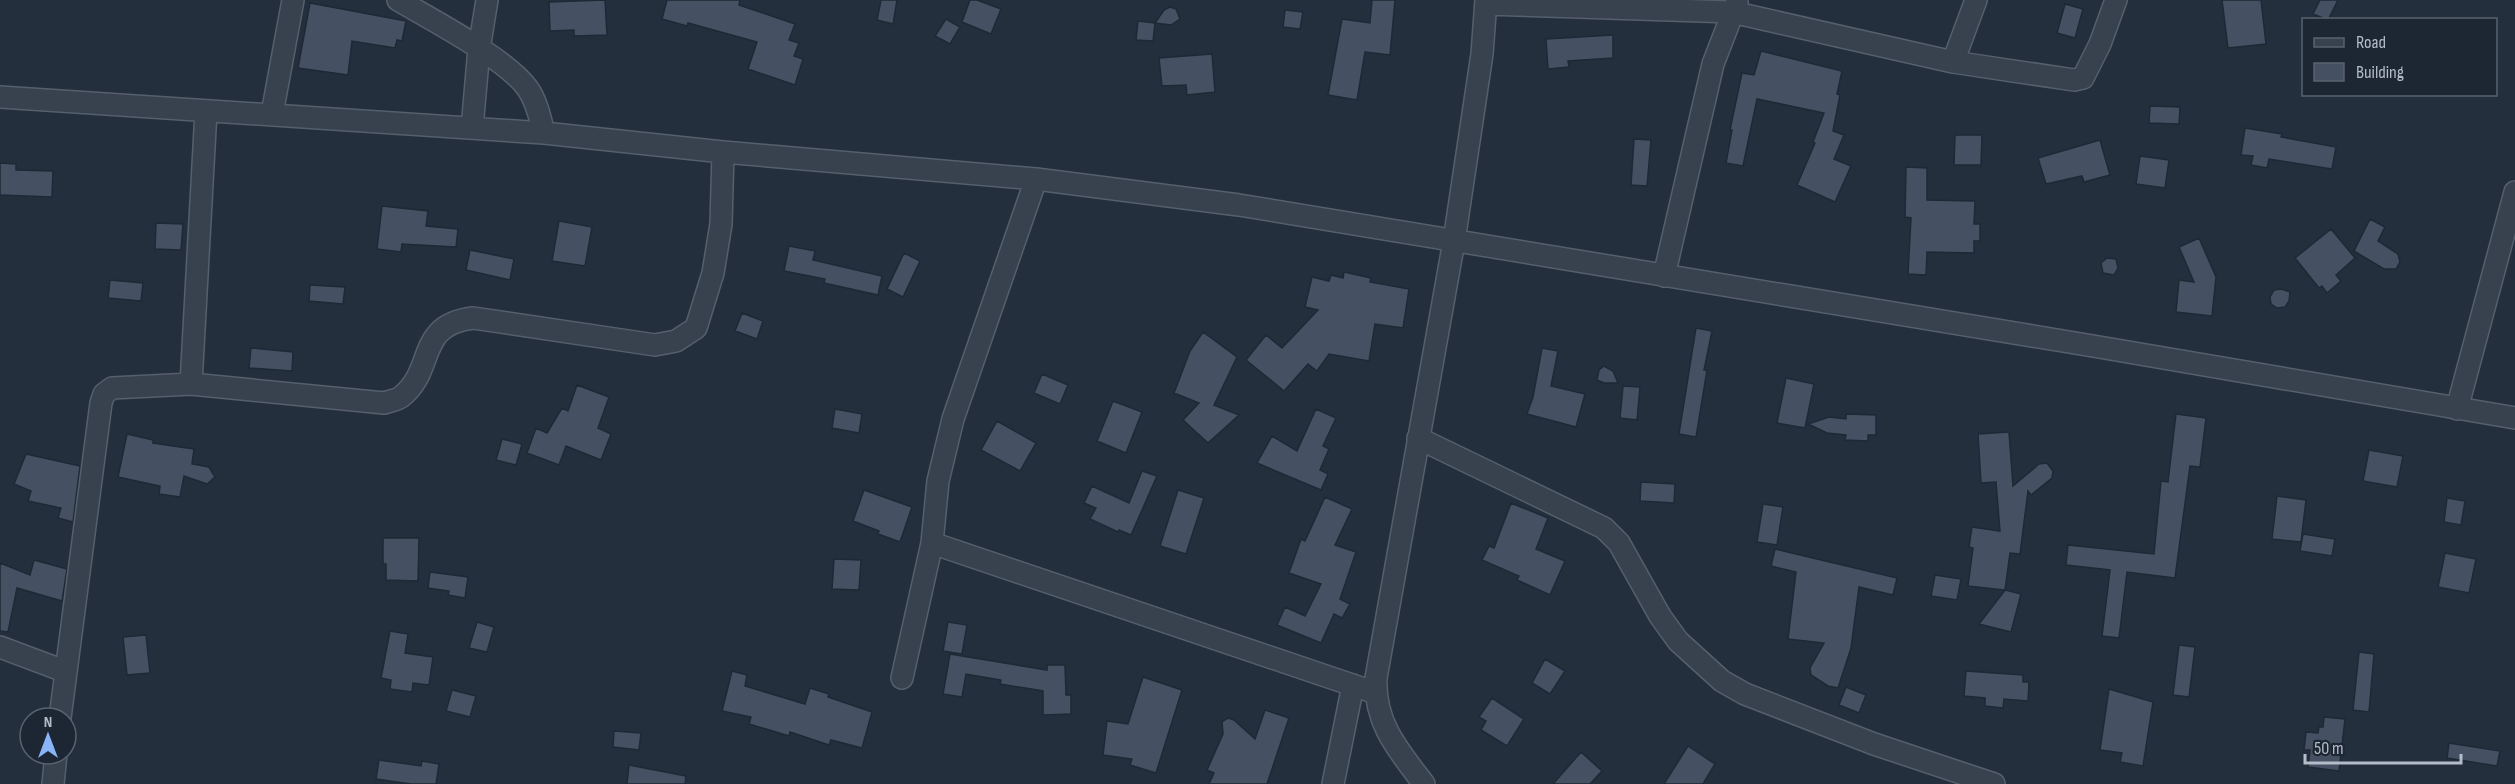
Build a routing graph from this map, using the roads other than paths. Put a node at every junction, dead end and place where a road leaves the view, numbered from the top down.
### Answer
1 (293, 0) edge
2 (398, 0) edge
3 (487, 0) edge
4 (1976, 0) edge
5 (2116, 0) edge
6 (1486, 2) edge
7 (1735, 6) edge
8 (479, 49) junction
9 (1953, 63) junction
10 (0, 97) edge
11 (206, 111) junction
12 (272, 114) junction
13 (472, 128) junction
14 (544, 133) junction
15 (723, 152) junction
16 (1036, 179) junction
17 (2515, 192) edge
18 (1454, 241) junction
19 (1665, 276) junction
20 (191, 384) junction
21 (2457, 409) junction
22 (2515, 418) edge
23 (1418, 438) junction
24 (932, 543) junction
25 (0, 647) edge
26 (64, 671) junction
27 (902, 678) dead end
28 (1353, 686) junction
29 (1376, 693) junction
30 (61, 706) edge
31 (55, 766) edge
32 (53, 784) edge
33 (1333, 784) edge
34 (1424, 784) edge
35 (1994, 784) edge

1 - 12 street
2 - 8 street
3 - 8 street
4 - 9 street
5 - 9 street
6 - 7 street
6 - 18 street
7 - 9 street
7 - 19 street
8 - 13 street
8 - 14 street
10 - 11 street
11 - 12 street
11 - 20 street
12 - 13 street
13 - 14 street
14 - 15 street
15 - 16 street
15 - 20 street
16 - 18 street
16 - 24 street
17 - 21 street
18 - 19 street
18 - 23 street
19 - 21 street
20 - 26 street
21 - 22 street
23 - 29 street
23 - 35 street
24 - 27 street
24 - 28 street
25 - 26 street
26 - 30 street
28 - 29 street
28 - 33 street
29 - 34 street
31 - 32 street

